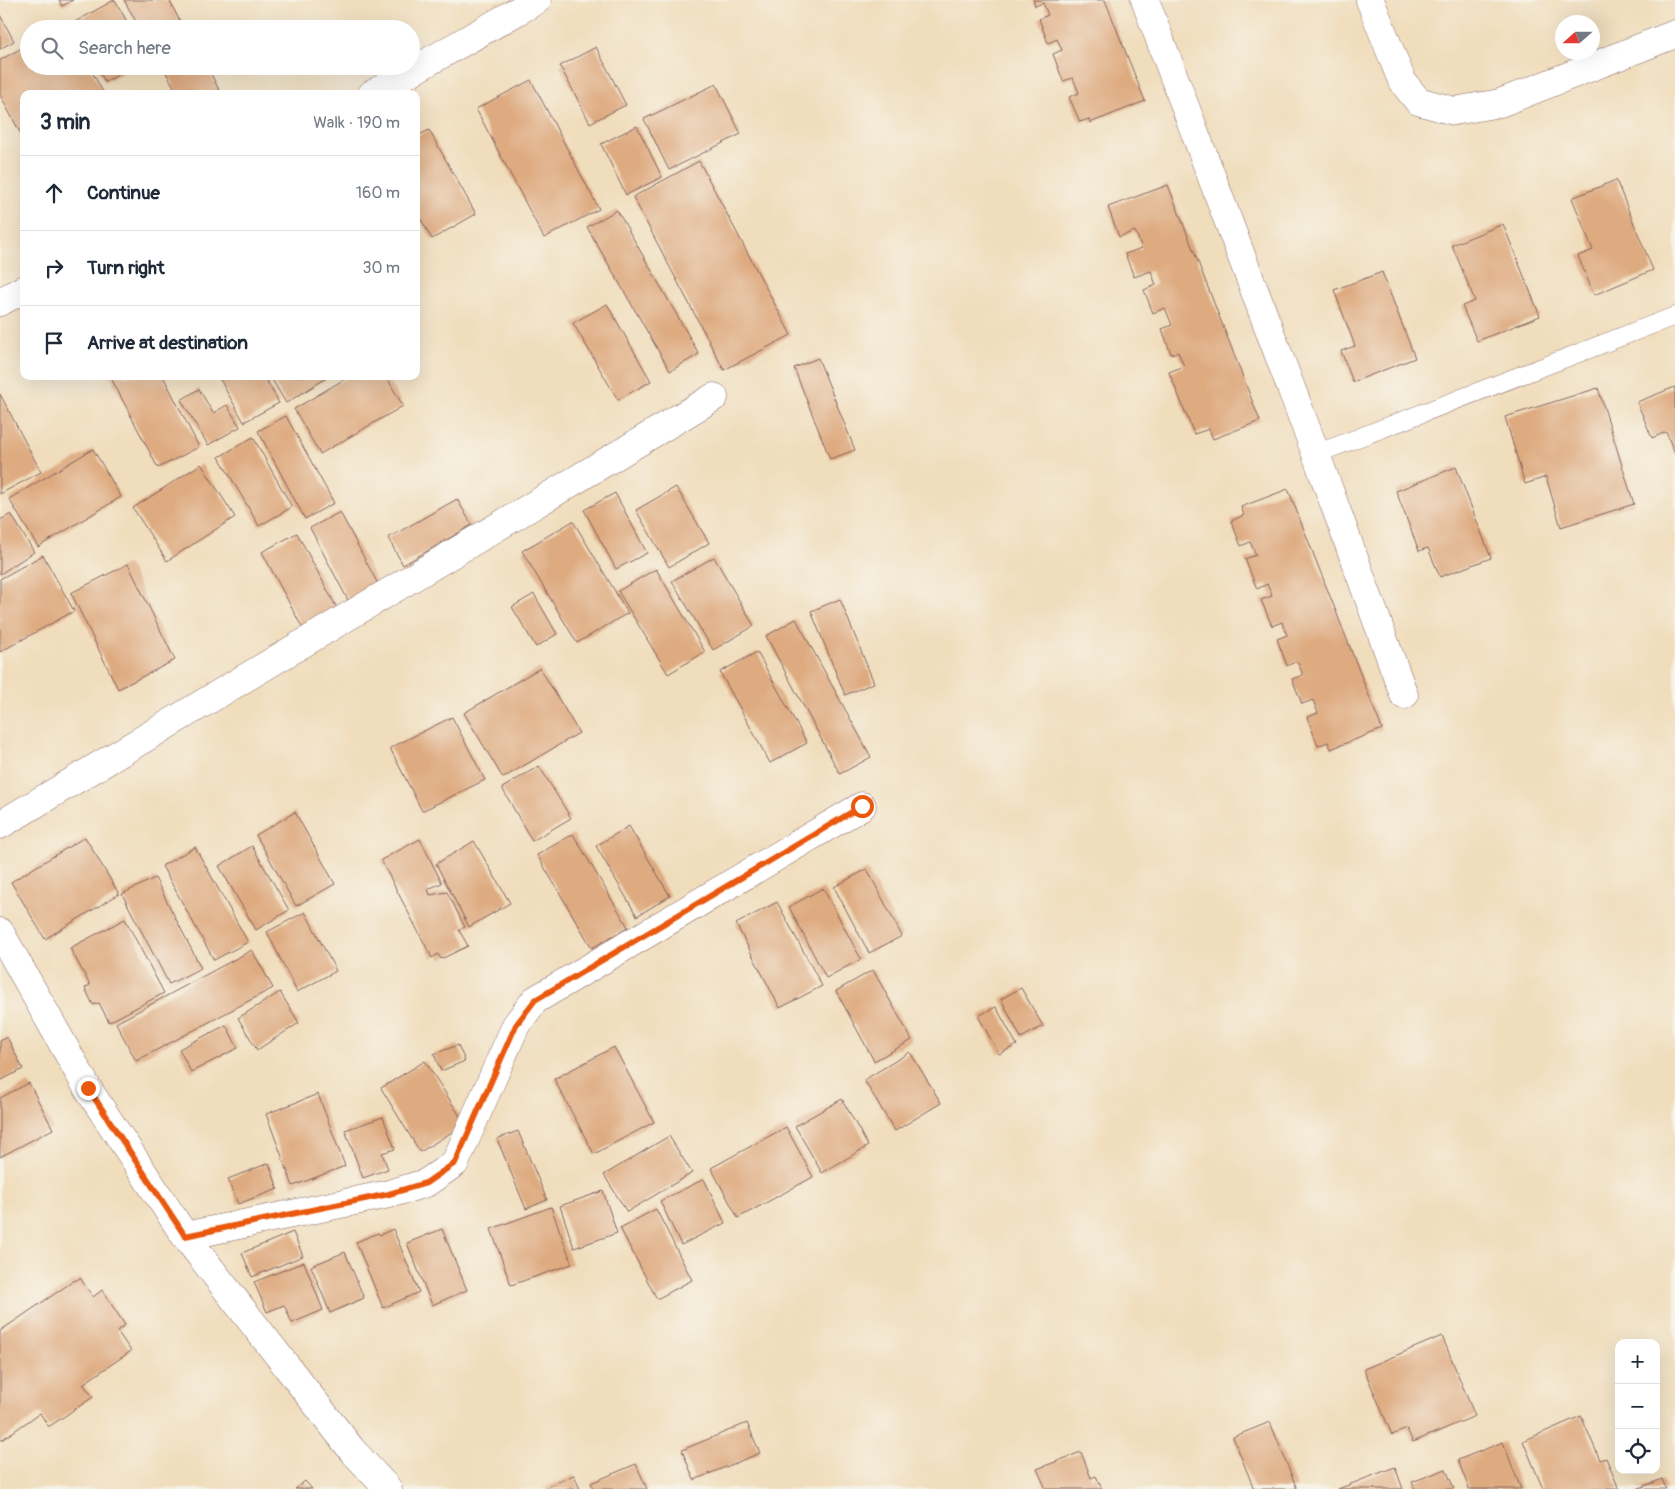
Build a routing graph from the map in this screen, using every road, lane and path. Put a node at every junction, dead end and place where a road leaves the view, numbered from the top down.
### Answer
1 (537, 0) edge
2 (1145, 0) edge
3 (1370, 0) edge
4 (1675, 34) edge
5 (420, 67) edge
6 (405, 75) edge
7 (379, 90) edge
8 (20, 290) edge
9 (0, 302) edge
10 (1675, 316) edge
11 (714, 397) dead end
12 (1316, 454) junction
13 (1404, 695) dead end
14 (862, 806) dead end
15 (0, 825) edge
16 (0, 932) edge
17 (185, 1236) junction
18 (388, 1489) edge

1 - 5 street
2 - 12 street
3 - 4 street
6 - 7 street
8 - 9 street
10 - 12 lane
11 - 15 street
12 - 13 street
14 - 17 street
16 - 17 street
17 - 18 street

